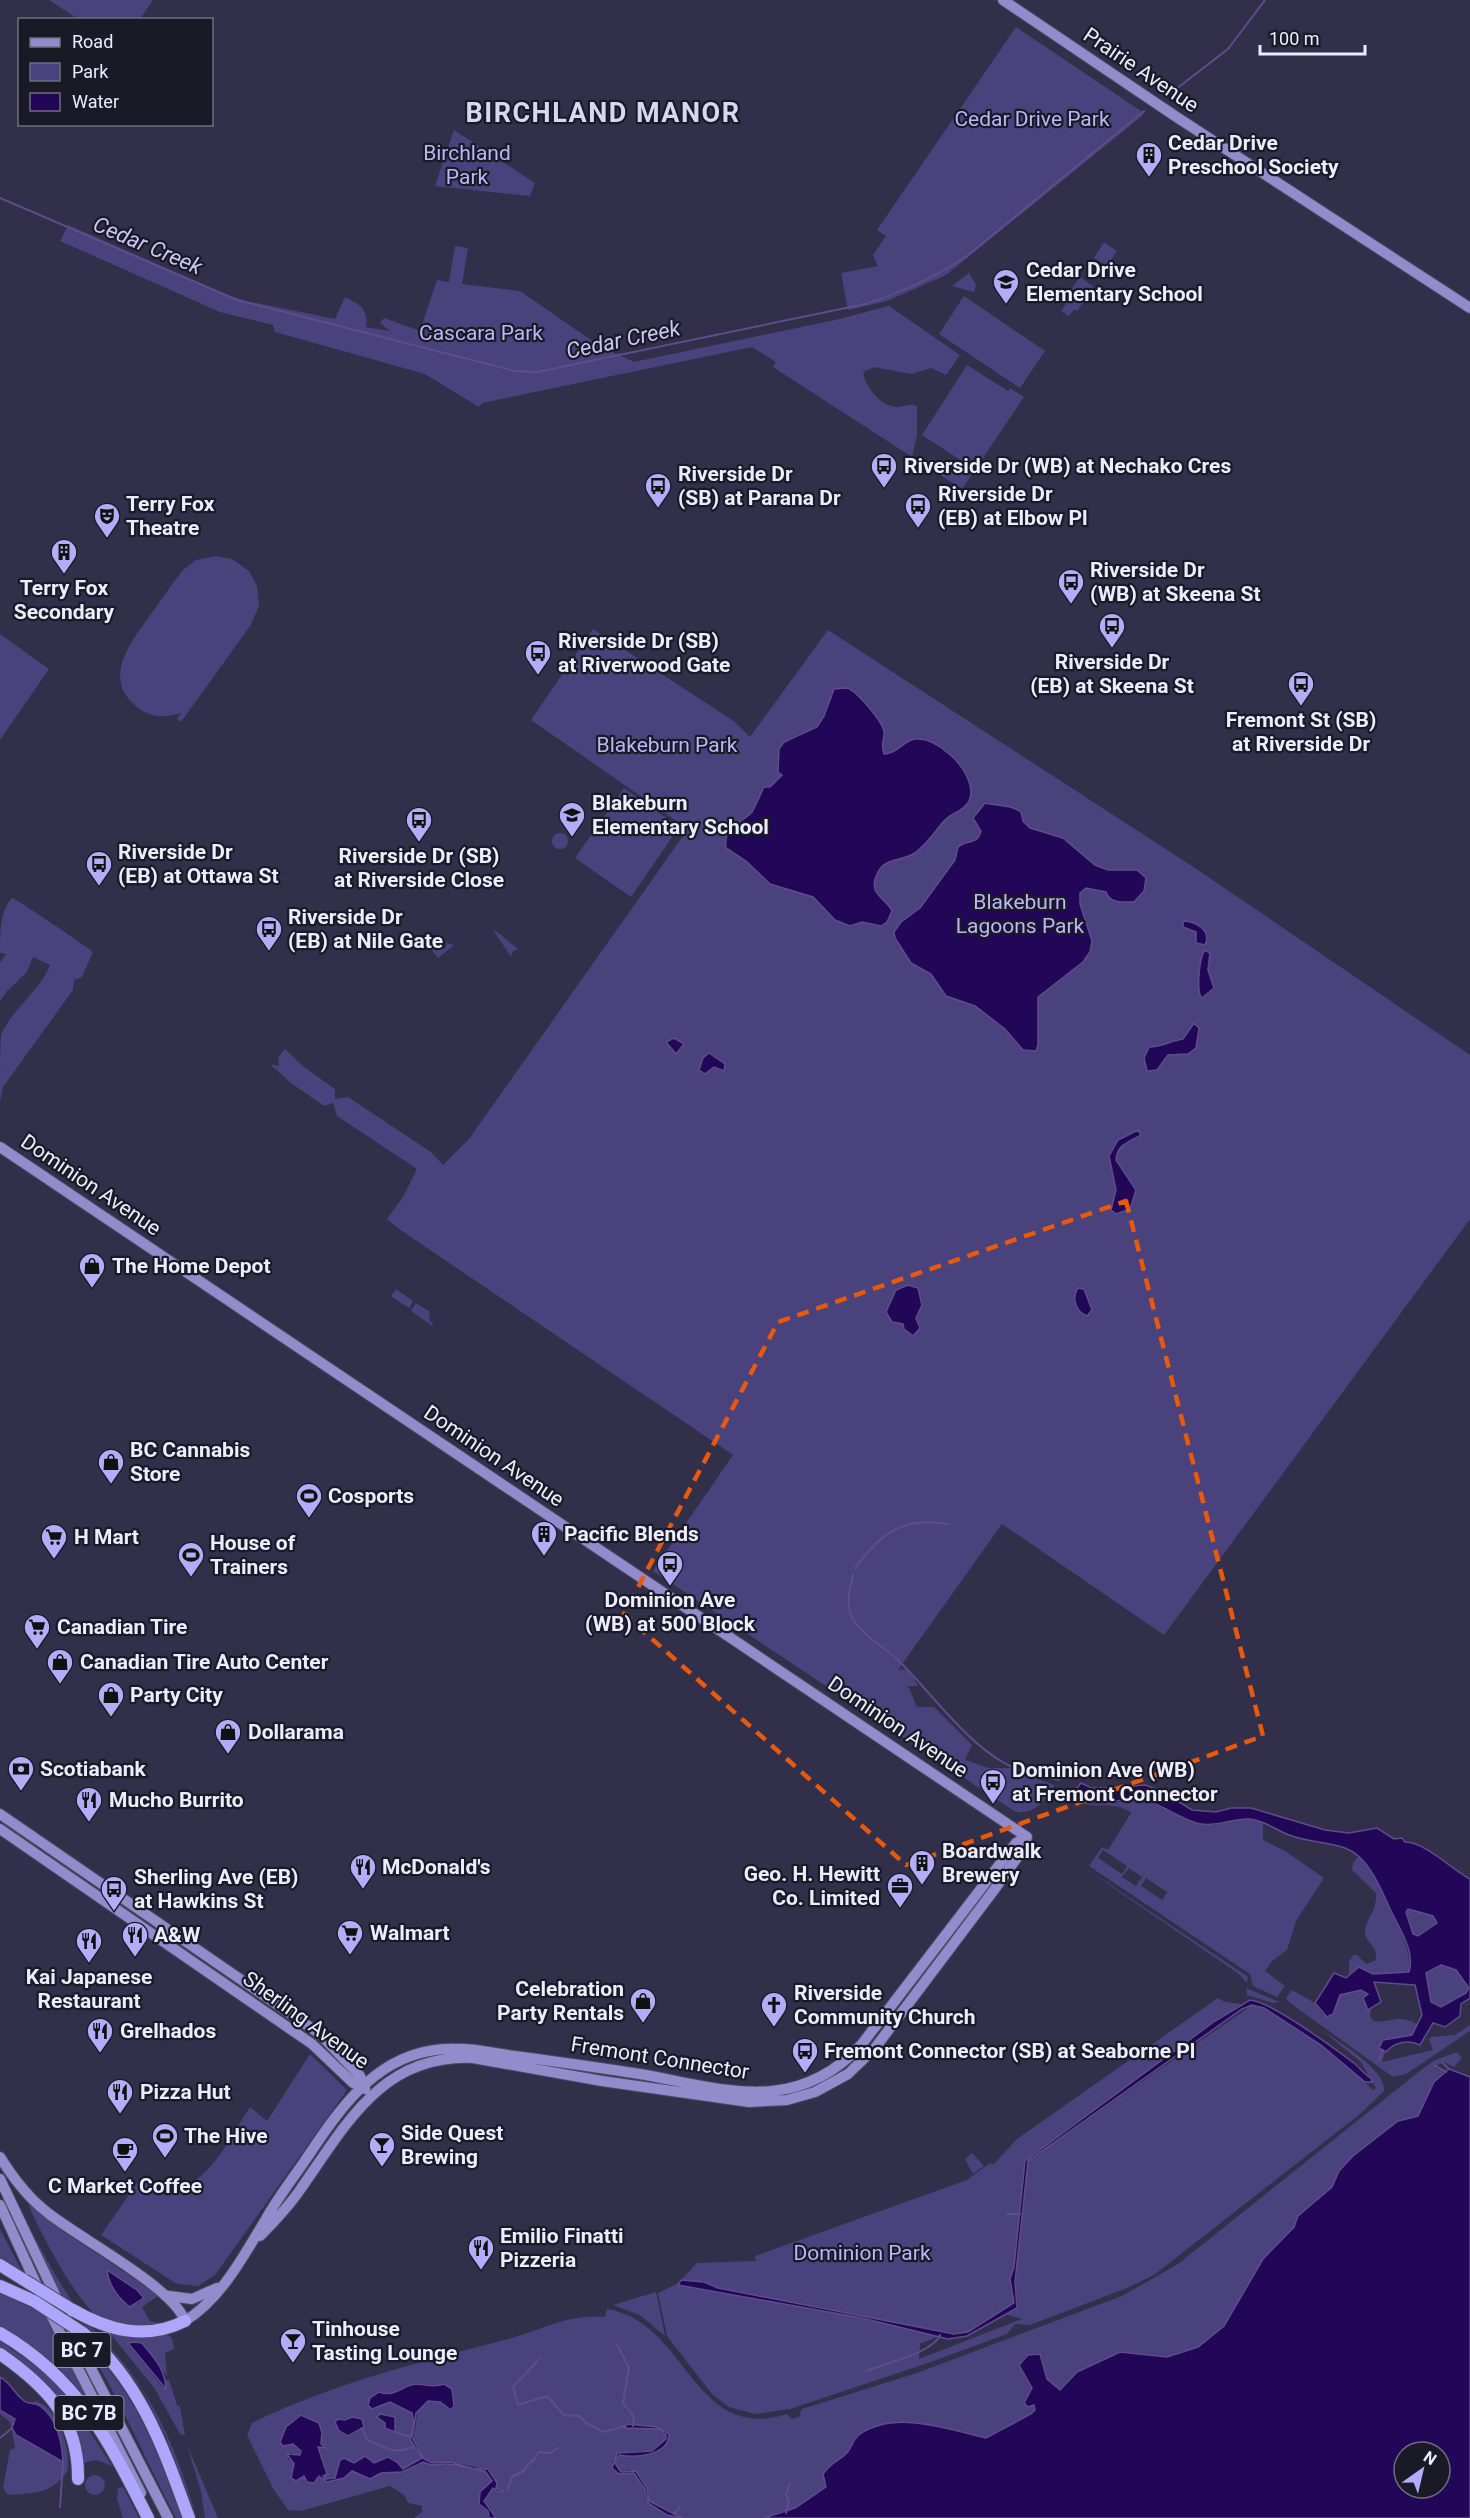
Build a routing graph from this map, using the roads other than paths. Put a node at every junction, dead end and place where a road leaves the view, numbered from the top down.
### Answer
1 (1003, 0) edge
2 (1470, 308) edge
3 (0, 1147) edge
4 (0, 1814) edge
5 (0, 1828) edge
6 (1027, 1837) junction
7 (363, 2086) junction
8 (371, 2096) junction
9 (0, 2157) edge
10 (0, 2179) edge
11 (0, 2205) edge
12 (248, 2250) junction
13 (0, 2265) edge
14 (229, 2277) junction
15 (0, 2286) edge
16 (164, 2293) junction
17 (185, 2321) junction
18 (0, 2333) edge
19 (0, 2354) edge
20 (78, 2479) dead end
21 (148, 2518) edge
22 (153, 2518) edge
23 (168, 2518) edge
24 (189, 2518) edge

1 - 2 main road, Prairie Avenue
3 - 6 main road, Dominion Avenue
4 - 7 main road, Sherling Avenue
5 - 7 main road, Sherling Avenue
6 - 7 main road, Fremont Connector
6 - 8 main road, Fremont Connector
7 - 8 main road
7 - 12 main road, Fremont Connector
8 - 12 main road, Fremont Connector
9 - 16 main road
10 - 23 main road, BC 7
11 - 22 main road, BC 7
12 - 14 main road
13 - 17 highway, bridge
14 - 16 main road
14 - 17 main road
15 - 24 highway, BC 7B, bridge
16 - 17 main road
18 - 21 highway, BC 7B
19 - 20 highway

